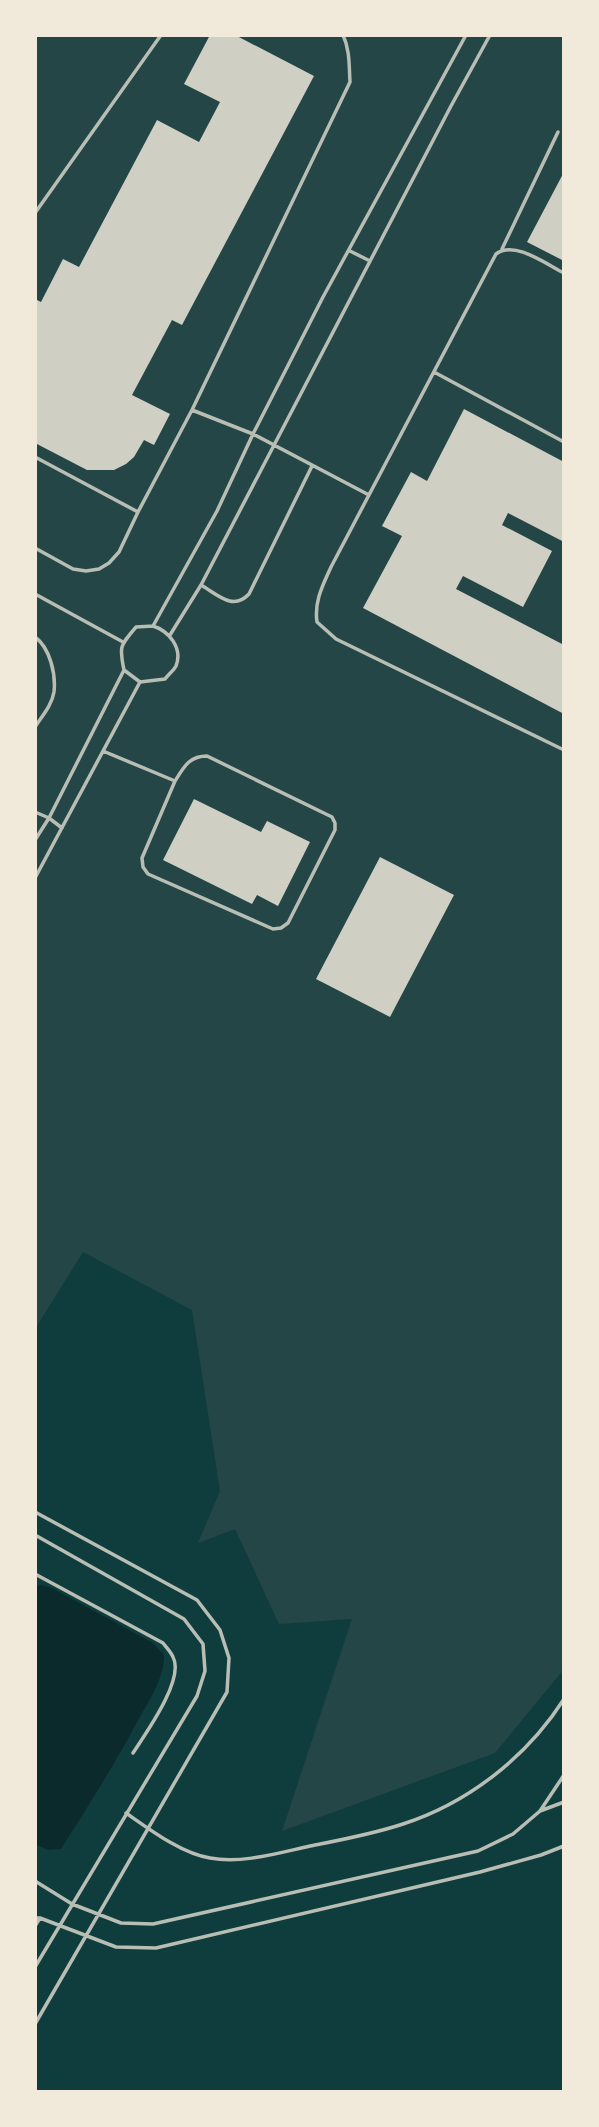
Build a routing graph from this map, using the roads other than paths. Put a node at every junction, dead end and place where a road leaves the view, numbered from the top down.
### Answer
1 (161, 35) edge
2 (343, 35) edge
3 (466, 35) edge
4 (490, 35) edge
5 (558, 132) dead end
6 (35, 213) edge
7 (502, 249) junction
8 (350, 251) junction
9 (370, 262) junction
10 (564, 273) edge
11 (433, 372) junction
12 (192, 410) junction
13 (253, 434) junction
14 (564, 442) edge
15 (274, 445) junction
16 (35, 457) edge
17 (312, 466) junction
18 (369, 495) junction
19 (138, 512) junction
20 (35, 548) edge
21 (201, 585) junction
22 (35, 594) edge
23 (153, 626) junction
24 (170, 635) junction
25 (35, 637) edge
26 (123, 642) junction
27 (124, 670) junction
28 (139, 682) junction
29 (35, 726) edge
30 (564, 750) edge
31 (103, 751) junction
32 (175, 781) junction
33 (35, 812) edge
34 (49, 818) junction
35 (62, 828) junction
36 (35, 840) edge
37 (35, 878) edge
38 (35, 1512) edge
39 (35, 1535) edge
40 (35, 1574) edge
41 (564, 1699) edge
42 (133, 1753) dead end
43 (564, 1775) edge
44 (564, 1802) edge
45 (540, 1811) junction
46 (126, 1813) junction
47 (149, 1829) junction
48 (564, 1846) edge
49 (35, 1881) edge
50 (72, 1904) junction
51 (98, 1914) junction
52 (37, 1918) edge
53 (60, 1925) junction
54 (35, 1926) edge
55 (86, 1936) junction
56 (35, 1968) edge
57 (35, 2024) edge

1 - 6 lane
2 - 12 lane
3 - 8 lane
4 - 9 lane
5 - 7 lane
7 - 10 lane
7 - 11 lane
8 - 9 lane
8 - 13 lane
9 - 15 lane
11 - 14 lane
11 - 18 lane
12 - 13 lane
12 - 19 lane
13 - 15 lane
13 - 23 lane
15 - 17 lane
15 - 21 lane
16 - 19 lane
17 - 18 lane
17 - 21 lane
18 - 30 lane
19 - 20 lane
21 - 24 lane
22 - 26 lane
23 - 24 lane
23 - 26 lane
24 - 28 lane
25 - 29 lane
26 - 27 lane
27 - 28 lane
27 - 34 lane
28 - 31 lane
31 - 32 lane
31 - 35 lane
32 - 32 lane
33 - 34 lane
34 - 35 lane
34 - 36 lane
35 - 37 lane
38 - 47 lane
39 - 46 lane
40 - 42 lane
41 - 47 lane
43 - 45 lane
44 - 45 lane
45 - 51 lane
46 - 47 lane
46 - 50 lane
47 - 51 lane
48 - 55 lane
49 - 50 lane
50 - 51 lane
50 - 53 lane
51 - 55 lane
52 - 53 lane
52 - 54 lane
53 - 55 lane
53 - 56 lane
55 - 57 lane

